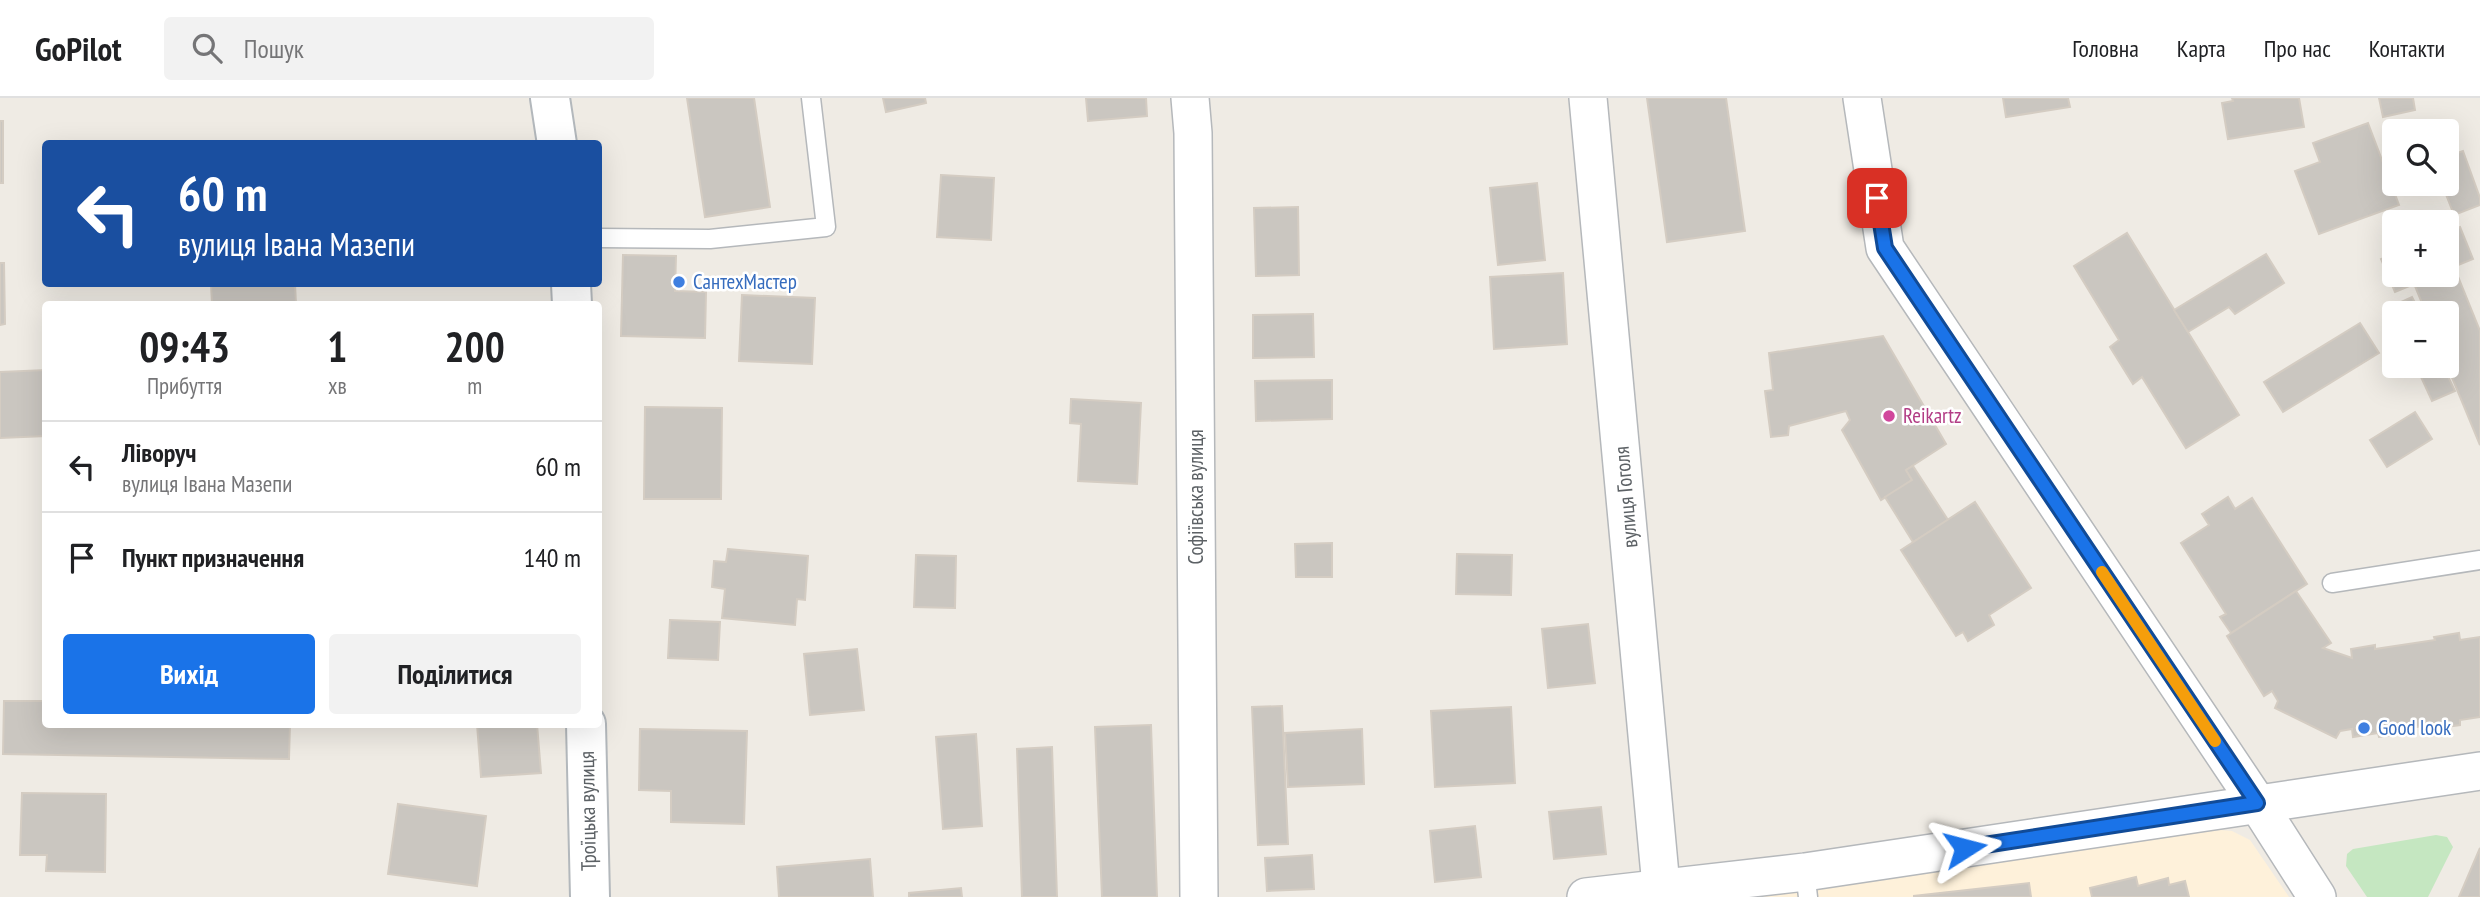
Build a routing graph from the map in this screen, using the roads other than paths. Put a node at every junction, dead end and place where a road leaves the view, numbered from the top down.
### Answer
1 (551, 98) edge
2 (811, 98) edge
3 (1191, 98) edge
4 (1588, 98) edge
5 (1862, 98) edge
6 (556, 140) edge
7 (602, 238) edge
8 (2480, 560) edge
9 (2332, 583) dead end
10 (586, 728) edge
11 (2480, 771) edge
12 (2257, 803) junction
13 (1807, 885) edge
14 (1662, 893) edge
15 (590, 897) edge
16 (1199, 897) edge
17 (1586, 897) edge
18 (2317, 897) edge

1 - 6 main road
2 - 7 lane
3 - 16 street, Софіївська вулиця
4 - 14 street, вулиця Гоголя
5 - 12 street
8 - 9 lane
10 - 15 main road, Троїцька вулиця
11 - 12 street
12 - 13 street
12 - 18 street
13 - 14 street
14 - 17 street

